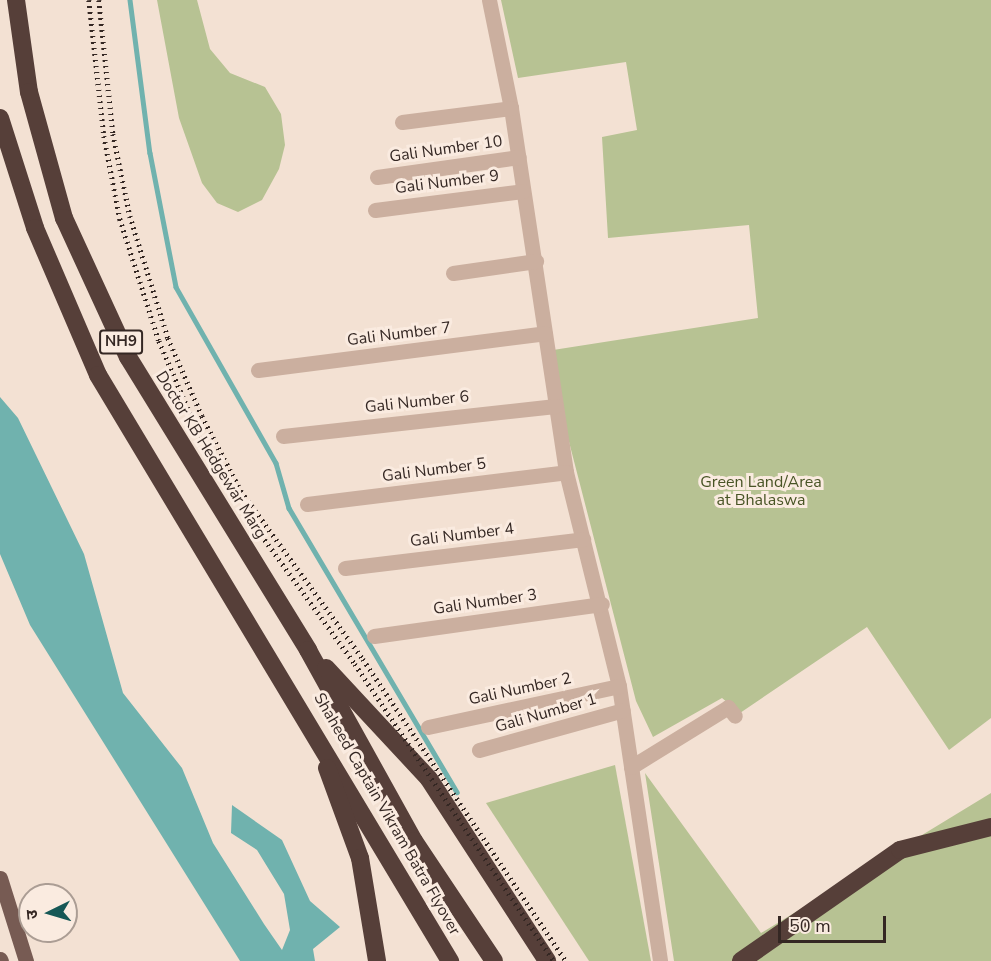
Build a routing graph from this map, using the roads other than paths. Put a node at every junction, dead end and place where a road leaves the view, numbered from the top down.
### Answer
1 (16, 0) edge
2 (489, 0) edge
3 (512, 108) junction
4 (0, 118) edge
5 (402, 123) dead end
6 (519, 158) junction
7 (377, 177) dead end
8 (523, 190) junction
9 (375, 210) dead end
10 (536, 261) junction
11 (453, 273) dead end
12 (545, 333) junction
13 (258, 370) dead end
14 (555, 406) junction
15 (283, 436) dead end
16 (566, 472) junction
17 (307, 504) dead end
18 (584, 538) junction
19 (345, 568) dead end
20 (602, 604) junction
21 (374, 636) dead end
22 (308, 650) junction
23 (619, 686) junction
24 (290, 687) junction
25 (623, 710) junction
26 (735, 716) dead end
27 (428, 727) dead end
28 (479, 750) dead end
29 (631, 767) junction
30 (991, 827) edge
31 (0, 878) edge
32 (26, 961) edge
33 (377, 961) edge
34 (450, 961) edge
35 (494, 961) edge
36 (547, 961) edge
37 (660, 961) edge
38 (741, 961) edge

1 - 22 highway, Doctor KB Hedgewar Marg / NH9
2 - 3 street
3 - 5 street
3 - 6 street
4 - 24 highway, NH9
6 - 7 street, Gali Number 10
6 - 8 street
8 - 9 street, Gali Number 9
8 - 10 street
10 - 11 street
10 - 12 street
12 - 13 street, Gali Number 7
12 - 14 street
14 - 15 street, Gali Number 6
14 - 16 street
16 - 17 street, Gali Number 5
16 - 18 street
18 - 19 street, Gali Number 4
18 - 20 street
20 - 21 street, Gali Number 3
20 - 23 street
22 - 35 highway, Shaheed Captain Vikram Batra Flyover
22 - 36 highway
23 - 25 street
23 - 27 street, Gali Number 2
24 - 33 highway
24 - 34 highway, Shaheed Captain Vikram Batra Flyover
25 - 28 street, Gali Number 1
25 - 29 street
26 - 29 street
29 - 37 street
30 - 38 highway
31 - 32 main road

